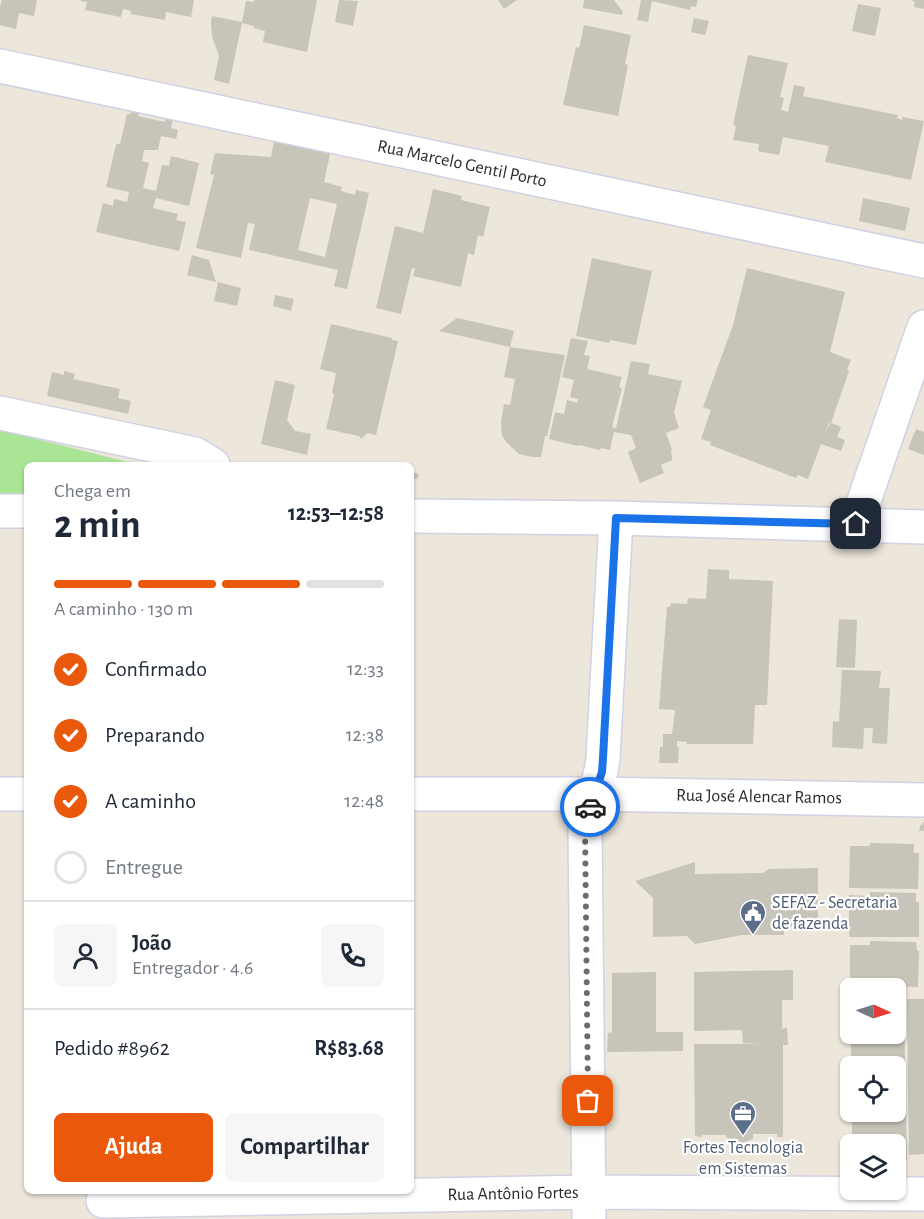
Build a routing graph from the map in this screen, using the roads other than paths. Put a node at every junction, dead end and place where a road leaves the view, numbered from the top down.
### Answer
1 (0, 66) edge
2 (924, 261) edge
3 (924, 327) edge
4 (0, 413) edge
5 (208, 462) edge
6 (0, 511) edge
7 (24, 511) edge
8 (414, 516) edge
9 (616, 518) junction
10 (856, 524) junction
11 (924, 527) edge
12 (0, 794) edge
13 (24, 794) edge
14 (414, 794) edge
15 (594, 794) junction
16 (924, 800) edge
17 (924, 1194) edge
18 (103, 1200) dead end
19 (589, 1206) edge

1 - 2 street, Rua Marcelo Gentil Porto
3 - 10 street
4 - 5 street
6 - 7 street
8 - 9 street
9 - 10 street
9 - 15 street
10 - 11 street
12 - 13 street
14 - 15 street, Rua José Alencar Ramos
15 - 16 street, Rua José Alencar Ramos
15 - 19 street
17 - 19 street, Rua Antônio Fortes
18 - 19 street, Rua Antônio Fortes

